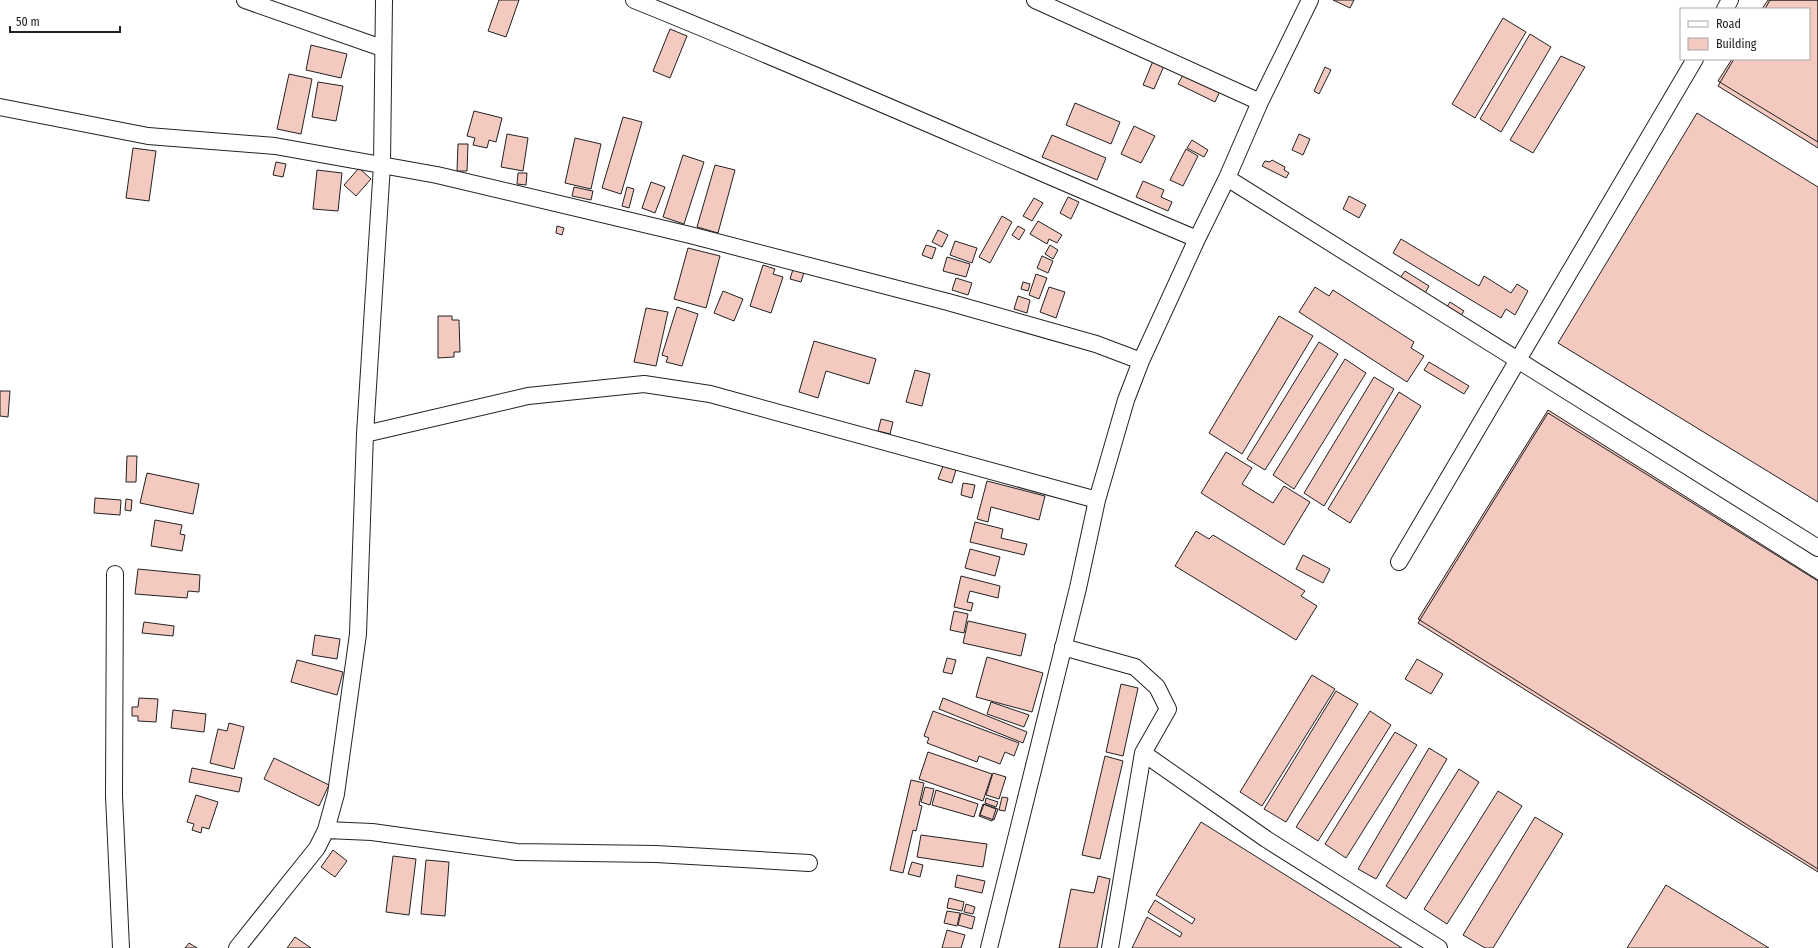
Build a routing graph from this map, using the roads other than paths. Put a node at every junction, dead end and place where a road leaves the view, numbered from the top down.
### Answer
1 (245, 0) edge
2 (384, 0) edge
3 (634, 0) edge
4 (1035, 0) edge
5 (1309, 0) edge
6 (382, 48) junction
7 (1694, 60) edge
8 (1260, 102) junction
9 (0, 107) edge
10 (382, 165) junction
11 (1226, 178) junction
12 (1197, 239) junction
13 (1517, 360) junction
14 (1141, 361) junction
15 (365, 434) junction
16 (1097, 500) junction
17 (1818, 548) edge
18 (1399, 562) dead end
19 (115, 574) dead end
20 (1064, 647) junction
21 (1143, 753) junction
22 (326, 830) junction
23 (810, 863) dead end
24 (121, 948) edge
25 (237, 948) edge
26 (989, 948) edge
27 (1110, 948) edge
28 (1439, 948) edge

1 - 6 street
2 - 6 street
3 - 12 street
4 - 8 street
5 - 8 street
6 - 10 street
7 - 13 street
8 - 11 street
9 - 10 street
10 - 14 street
10 - 15 street
11 - 12 street
11 - 13 street
12 - 14 street
13 - 17 street
13 - 18 street
14 - 16 street
15 - 16 street
15 - 22 street
16 - 20 street
19 - 24 street
20 - 21 street
20 - 26 street
21 - 27 street
21 - 28 street
22 - 23 street
22 - 25 street

